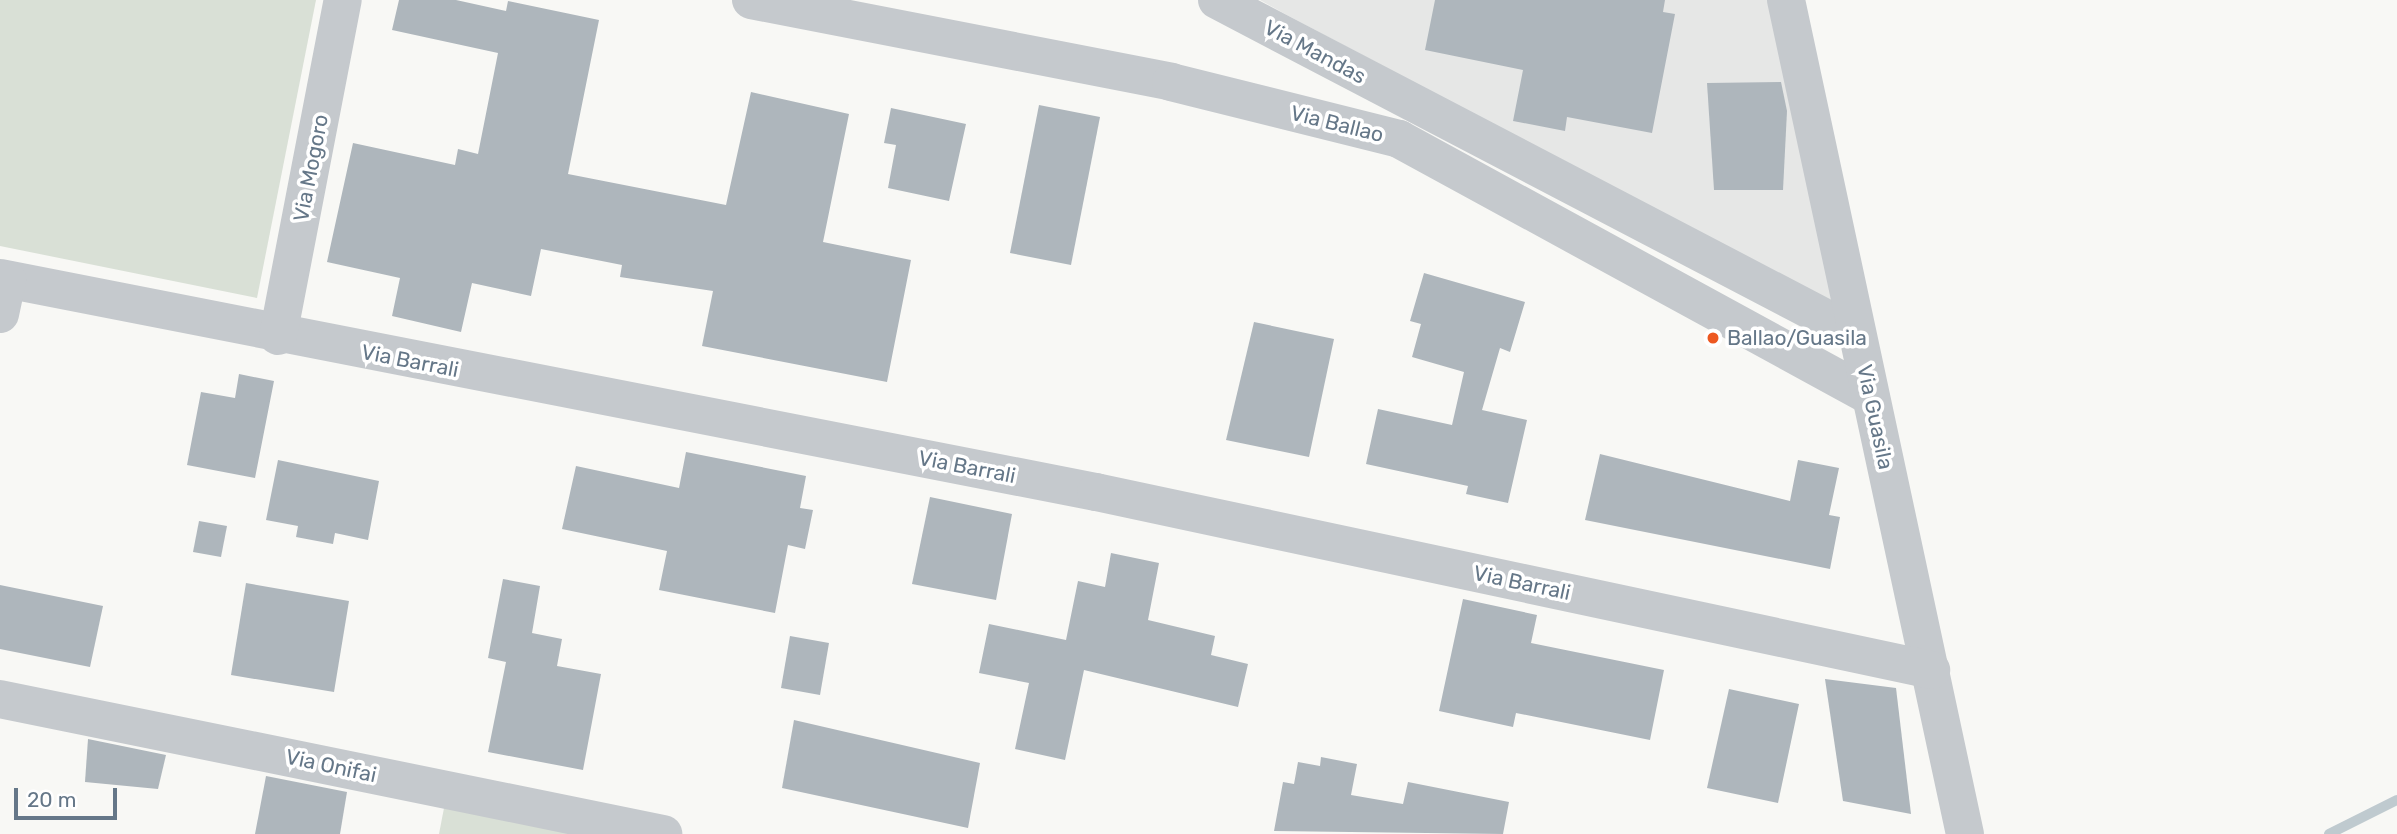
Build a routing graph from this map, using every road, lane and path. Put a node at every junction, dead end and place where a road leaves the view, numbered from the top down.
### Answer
1 (343, 0) edge
2 (751, 0) edge
3 (1217, 0) edge
4 (1786, 0) edge
5 (1413, 105) junction
6 (1399, 139) junction
7 (1491, 144) junction
8 (1474, 181) junction
9 (1606, 204) junction
10 (1586, 241) junction
11 (1729, 268) junction
12 (2, 291) edge
13 (1708, 308) junction
14 (1856, 334) junction
15 (278, 335) junction
16 (1870, 396) junction
17 (1931, 670) junction
18 (0, 699) edge
19 (663, 834) edge
20 (1965, 834) edge

1 - 15 street, Via Mogoro
2 - 6 street, Via Ballao
3 - 5 street, Via Mandas
4 - 14 street, Via Guasila
5 - 6 street
5 - 7 street, Via Mandas
6 - 8 street, Via Ballao
7 - 8 street
7 - 9 street, Via Mandas
8 - 10 street, Via Ballao
9 - 10 street
9 - 11 street, Via Mandas
10 - 13 street, Via Ballao
11 - 13 street
11 - 14 street, Via Mandas
12 - 15 street, Via Barrali
13 - 16 street, Via Ballao
14 - 16 street, Via Guasila
15 - 17 street, Via Barrali
16 - 17 street, Via Guasila
17 - 20 street, Via Guasila
18 - 19 street, Via Onifai

